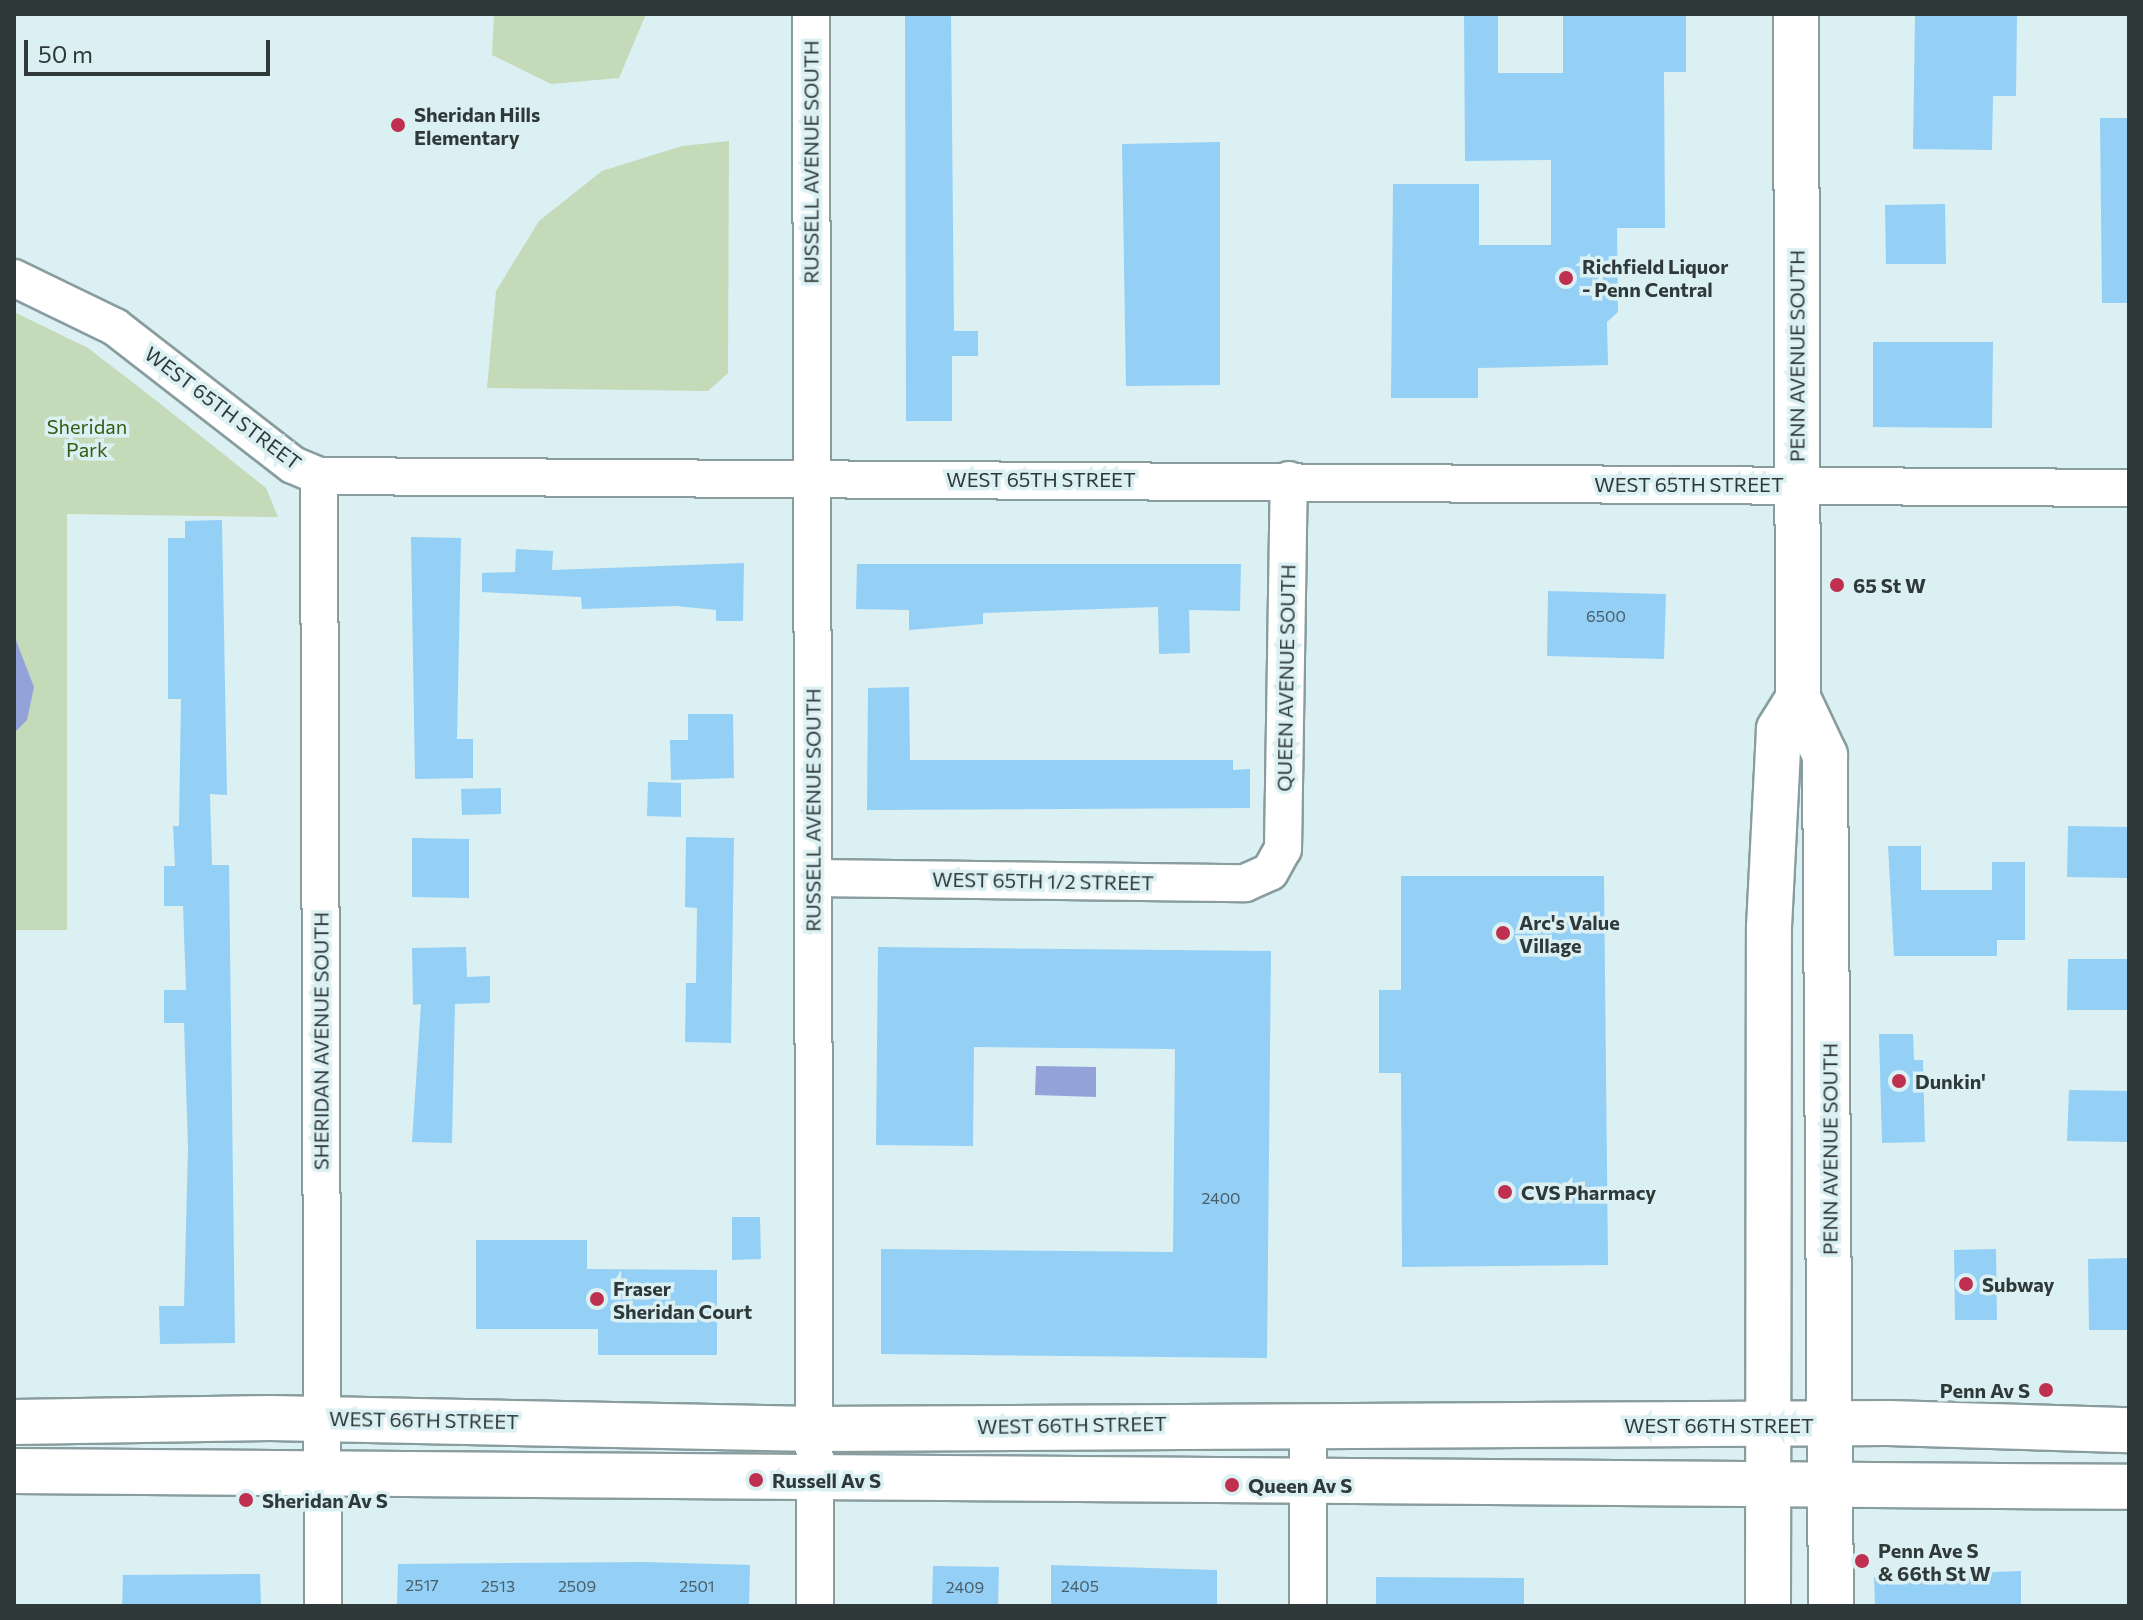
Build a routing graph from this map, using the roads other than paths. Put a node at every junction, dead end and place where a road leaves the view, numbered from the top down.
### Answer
1 (811, 14) edge
2 (1796, 14) edge
3 (14, 278) edge
4 (319, 476) junction
5 (812, 477) junction
6 (1289, 480) junction
7 (1797, 485) junction
8 (2129, 488) edge
9 (1798, 698) junction
10 (1270, 872) joint
11 (813, 878) junction
12 (322, 1419) junction
13 (14, 1422) edge
14 (1308, 1423) junction
15 (1830, 1423) junction
16 (1766, 1427) junction
17 (814, 1429) junction
18 (2129, 1430) edge
19 (14, 1471) edge
20 (815, 1475) junction
21 (323, 1476) junction
22 (1307, 1481) junction
23 (1830, 1482) junction
24 (1767, 1485) junction
25 (2129, 1487) edge
26 (323, 1606) edge
27 (815, 1606) edge
28 (1308, 1606) edge
29 (1768, 1606) edge
30 (1831, 1606) edge

1 - 5 street, RUSSELL AVENUE SOUTH
2 - 7 main road, PENN AVENUE SOUTH
3 - 4 street, WEST 65TH STREET
4 - 5 street, WEST 65TH STREET
4 - 12 street, SHERIDAN AVENUE SOUTH
5 - 6 street, WEST 65TH STREET
5 - 11 street, RUSSELL AVENUE SOUTH
6 - 7 street, WEST 65TH STREET
6 - 10 street, QUEEN AVENUE SOUTH
7 - 8 street, WEST 65TH STREET
7 - 9 main road, PENN AVENUE SOUTH
9 - 15 main road, PENN AVENUE SOUTH
9 - 16 main road, PENN AVENUE SOUTH
10 - 11 street, WEST 65TH 1/2 STREET
11 - 17 street, RUSSELL AVENUE SOUTH
12 - 13 main road, WEST 66TH STREET
12 - 17 main road, WEST 66TH STREET
12 - 21 street, SHERIDAN AVENUE SOUTH
14 - 16 main road, WEST 66TH STREET
14 - 17 main road, WEST 66TH STREET
14 - 22 street
15 - 16 main road, WEST 66TH STREET
15 - 18 main road, WEST 66TH STREET
15 - 23 main road, PENN AVENUE SOUTH
16 - 24 main road, PENN AVENUE SOUTH
17 - 20 street, RUSSELL AVENUE SOUTH
19 - 21 main road
20 - 21 main road
20 - 22 main road
20 - 27 street, RUSSELL AVENUE SOUTH
21 - 26 street, SHERIDAN AVENUE SOUTH
22 - 24 main road
22 - 28 street
23 - 24 main road
23 - 25 main road
23 - 30 main road, PENN AVENUE SOUTH
24 - 29 main road, PENN AVENUE SOUTH

